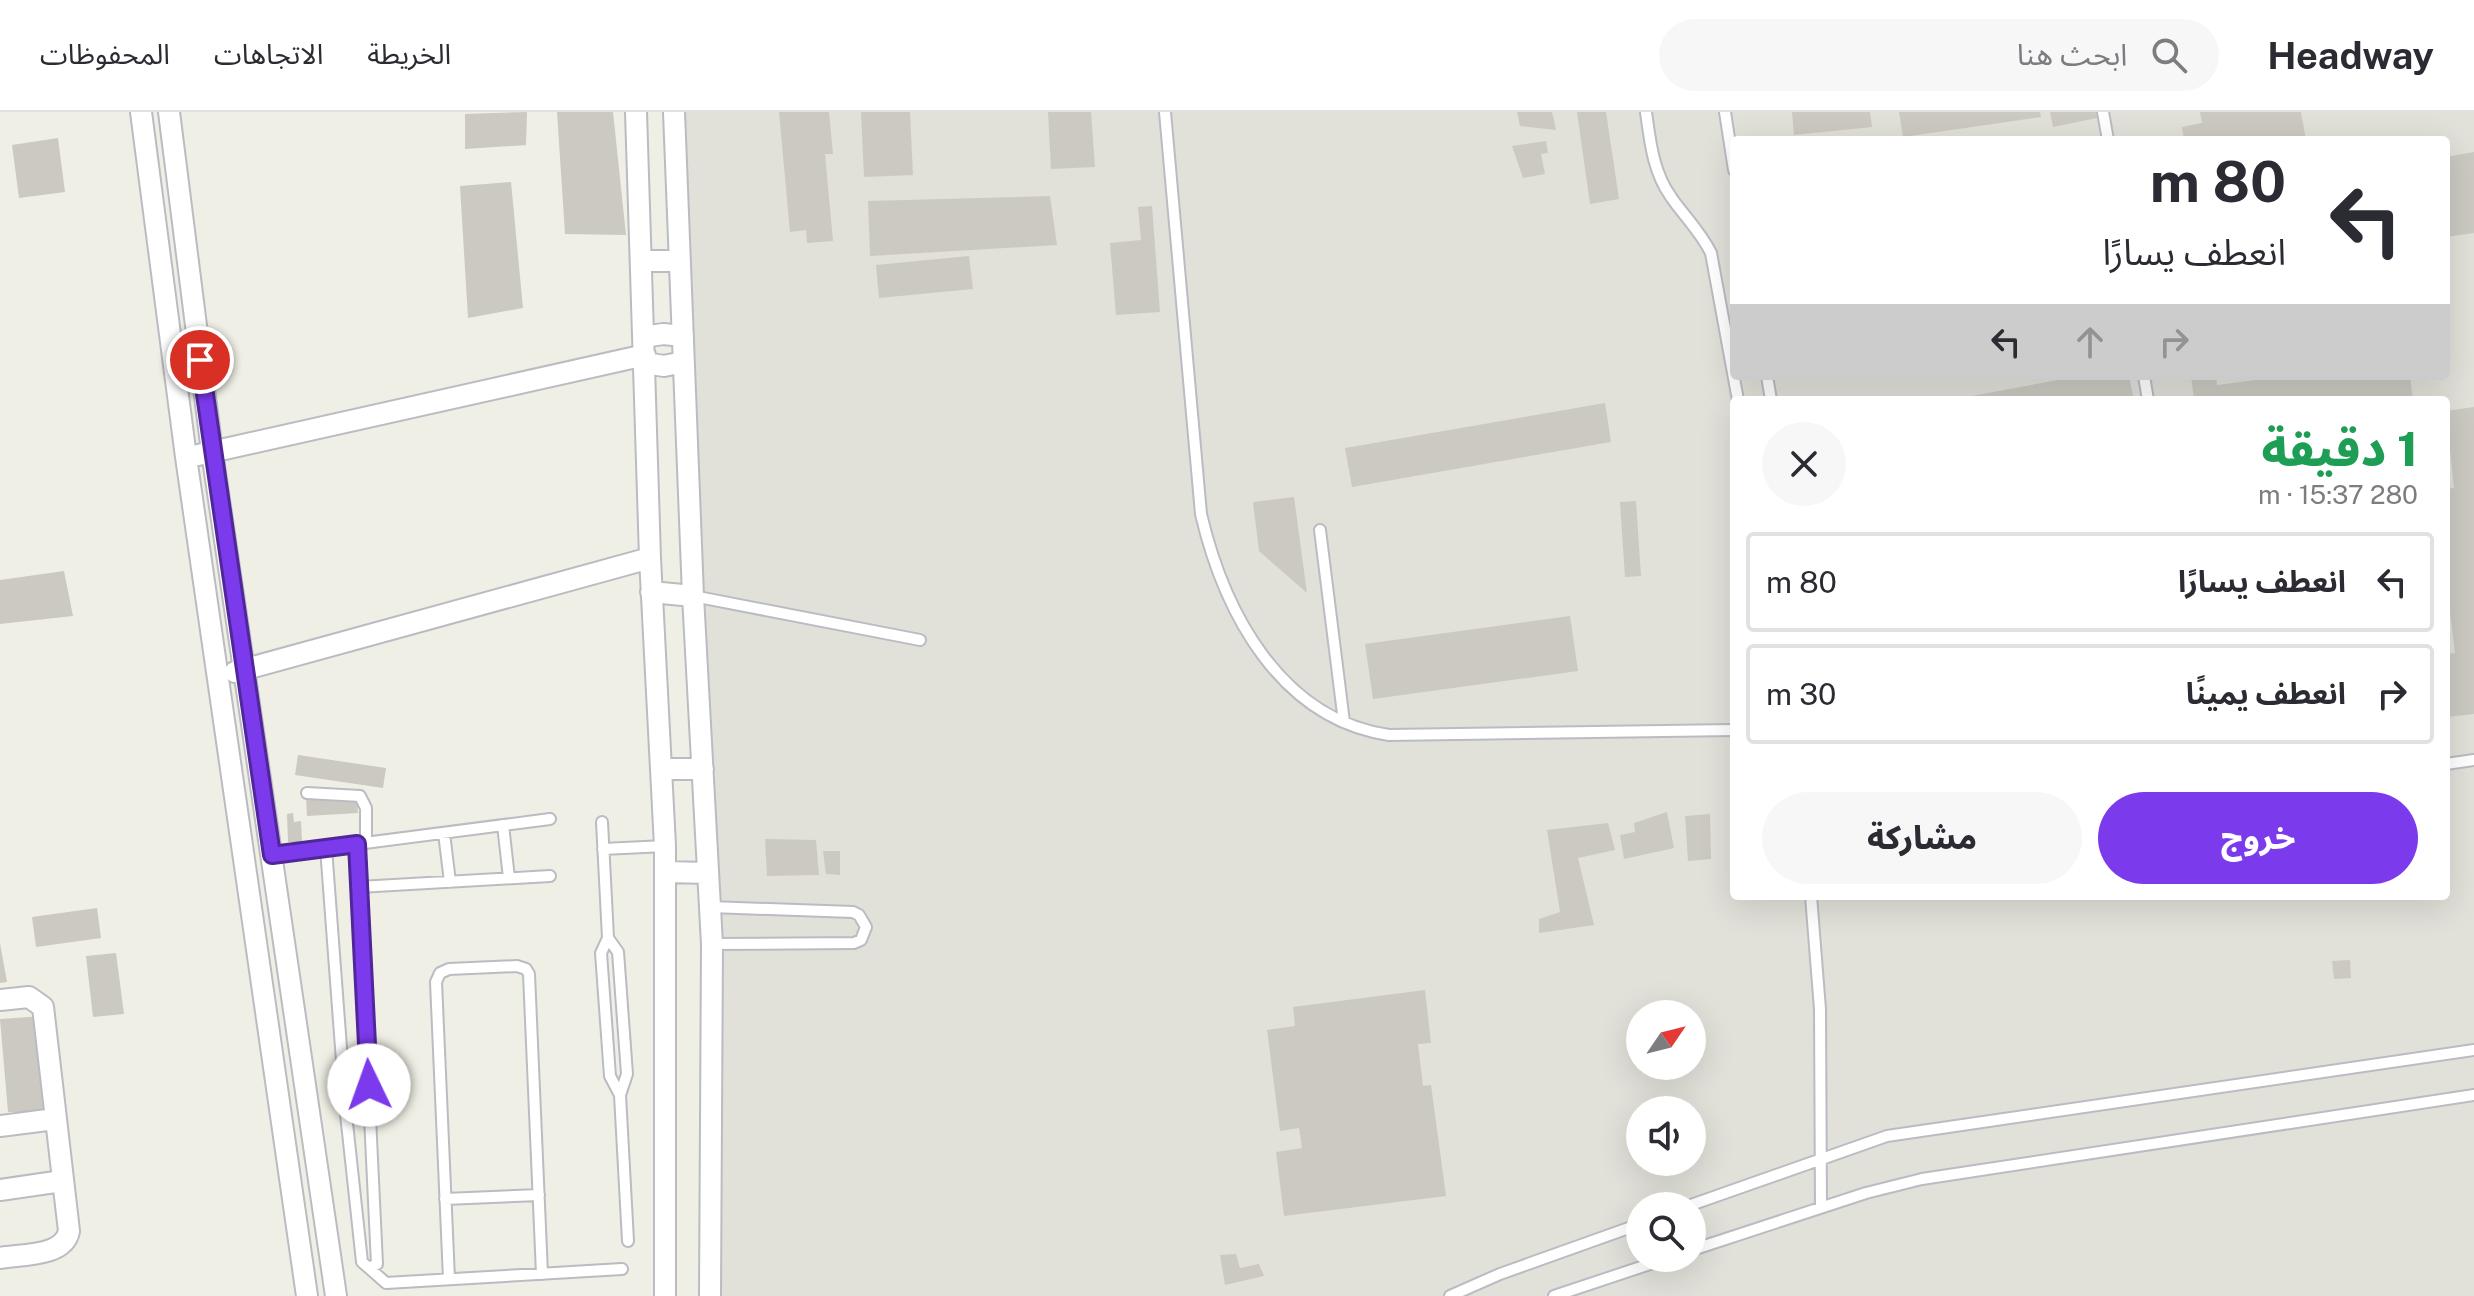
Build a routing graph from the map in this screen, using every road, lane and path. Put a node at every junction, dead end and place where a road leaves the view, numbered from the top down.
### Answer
1 (141, 112) edge
2 (169, 112) edge
3 (636, 112) edge
4 (674, 112) edge
5 (1165, 112) edge
6 (1646, 112) edge
7 (1725, 112) edge
8 (2103, 112) edge
9 (2107, 136) edge
10 (1730, 144) edge
11 (641, 261) junction
12 (680, 261) junction
13 (683, 336) junction
14 (644, 352) junction
15 (1730, 356) edge
16 (683, 362) junction
17 (212, 452) junction
18 (186, 457) junction
19 (1320, 530) dead end
20 (650, 558) junction
21 (651, 592) junction
22 (693, 596) junction
23 (239, 630) junction
24 (213, 633) junction
25 (920, 640) dead end
26 (245, 669) junction
27 (219, 676) junction
28 (1344, 722) junction
29 (1730, 730) edge
30 (2474, 760) edge
31 (2450, 763) edge
32 (661, 769) junction
33 (703, 769) junction
34 (307, 793) dead end
35 (550, 819) dead end
36 (602, 822) dead end
37 (503, 825) junction
38 (444, 833) junction
39 (362, 843) junction
40 (665, 846) junction
41 (326, 848) junction
42 (603, 849) junction
43 (272, 855) junction
44 (245, 860) junction
45 (665, 872) junction
46 (708, 873) junction
47 (550, 876) dead end
48 (509, 878) junction
49 (450, 882) junction
50 (359, 887) junction
51 (1811, 900) edge
52 (710, 907) junction
53 (608, 938) junction
54 (712, 944) junction
55 (0, 1000) edge
56 (2474, 1050) edge
57 (620, 1095) junction
58 (2474, 1095) edge
59 (346, 1114) junction
60 (370, 1114) junction
61 (55, 1119) junction
62 (0, 1126) edge
63 (1820, 1158) junction
64 (62, 1181) junction
65 (0, 1190) edge
66 (539, 1195) junction
67 (445, 1199) junction
68 (1706, 1199) edge
69 (1821, 1208) junction
70 (1626, 1229) edge
71 (628, 1241) dead end
72 (1706, 1245) edge
73 (0, 1258) edge
74 (369, 1268) junction
75 (622, 1269) dead end
76 (1626, 1272) edge
77 (542, 1274) junction
78 (449, 1279) junction
79 (307, 1296) edge
80 (336, 1296) edge
81 (665, 1296) edge
82 (710, 1296) edge
83 (1450, 1296) edge
84 (1554, 1296) edge

1 - 18 street
2 - 17 street
3 - 11 street
4 - 12 street
5 - 28 lane
6 - 15 lane
7 - 10 lane
8 - 9 lane
11 - 12 street
11 - 14 street
12 - 13 street
13 - 14 street
13 - 16 street
14 - 16 street
14 - 17 street
14 - 20 street
16 - 22 street
17 - 18 street
17 - 23 street
18 - 24 street
19 - 28 lane
20 - 21 street
20 - 26 street
21 - 22 street
21 - 32 street
22 - 25 lane
22 - 33 street
23 - 24 street
23 - 26 street
24 - 27 street
26 - 27 street
26 - 43 street
27 - 44 street
28 - 29 lane
30 - 31 lane
32 - 33 street
32 - 40 street
33 - 46 street
34 - 39 lane
35 - 37 lane
36 - 42 lane
37 - 38 lane
37 - 48 lane
38 - 39 lane
38 - 49 lane
39 - 41 lane
39 - 50 lane
40 - 42 lane
40 - 45 street
41 - 43 lane
41 - 59 lane
42 - 53 lane
43 - 44 street
43 - 80 street
44 - 79 street
45 - 46 street
45 - 81 street
46 - 52 street
47 - 48 lane
48 - 49 lane
49 - 50 lane
50 - 60 lane
51 - 63 lane
52 - 54 street
52 - 54 lane
53 - 57 lane
53 - 57 lane
54 - 82 street
55 - 61 street
56 - 63 lane
57 - 71 lane
58 - 69 lane
59 - 60 lane
59 - 74 lane
60 - 74 lane
61 - 62 street
61 - 64 street
63 - 68 lane
63 - 69 lane
64 - 65 street
64 - 73 street
66 - 67 lane
66 - 67 lane
66 - 77 lane
67 - 78 lane
69 - 72 lane
70 - 83 lane
74 - 78 lane
75 - 77 lane
76 - 84 lane
77 - 78 lane

